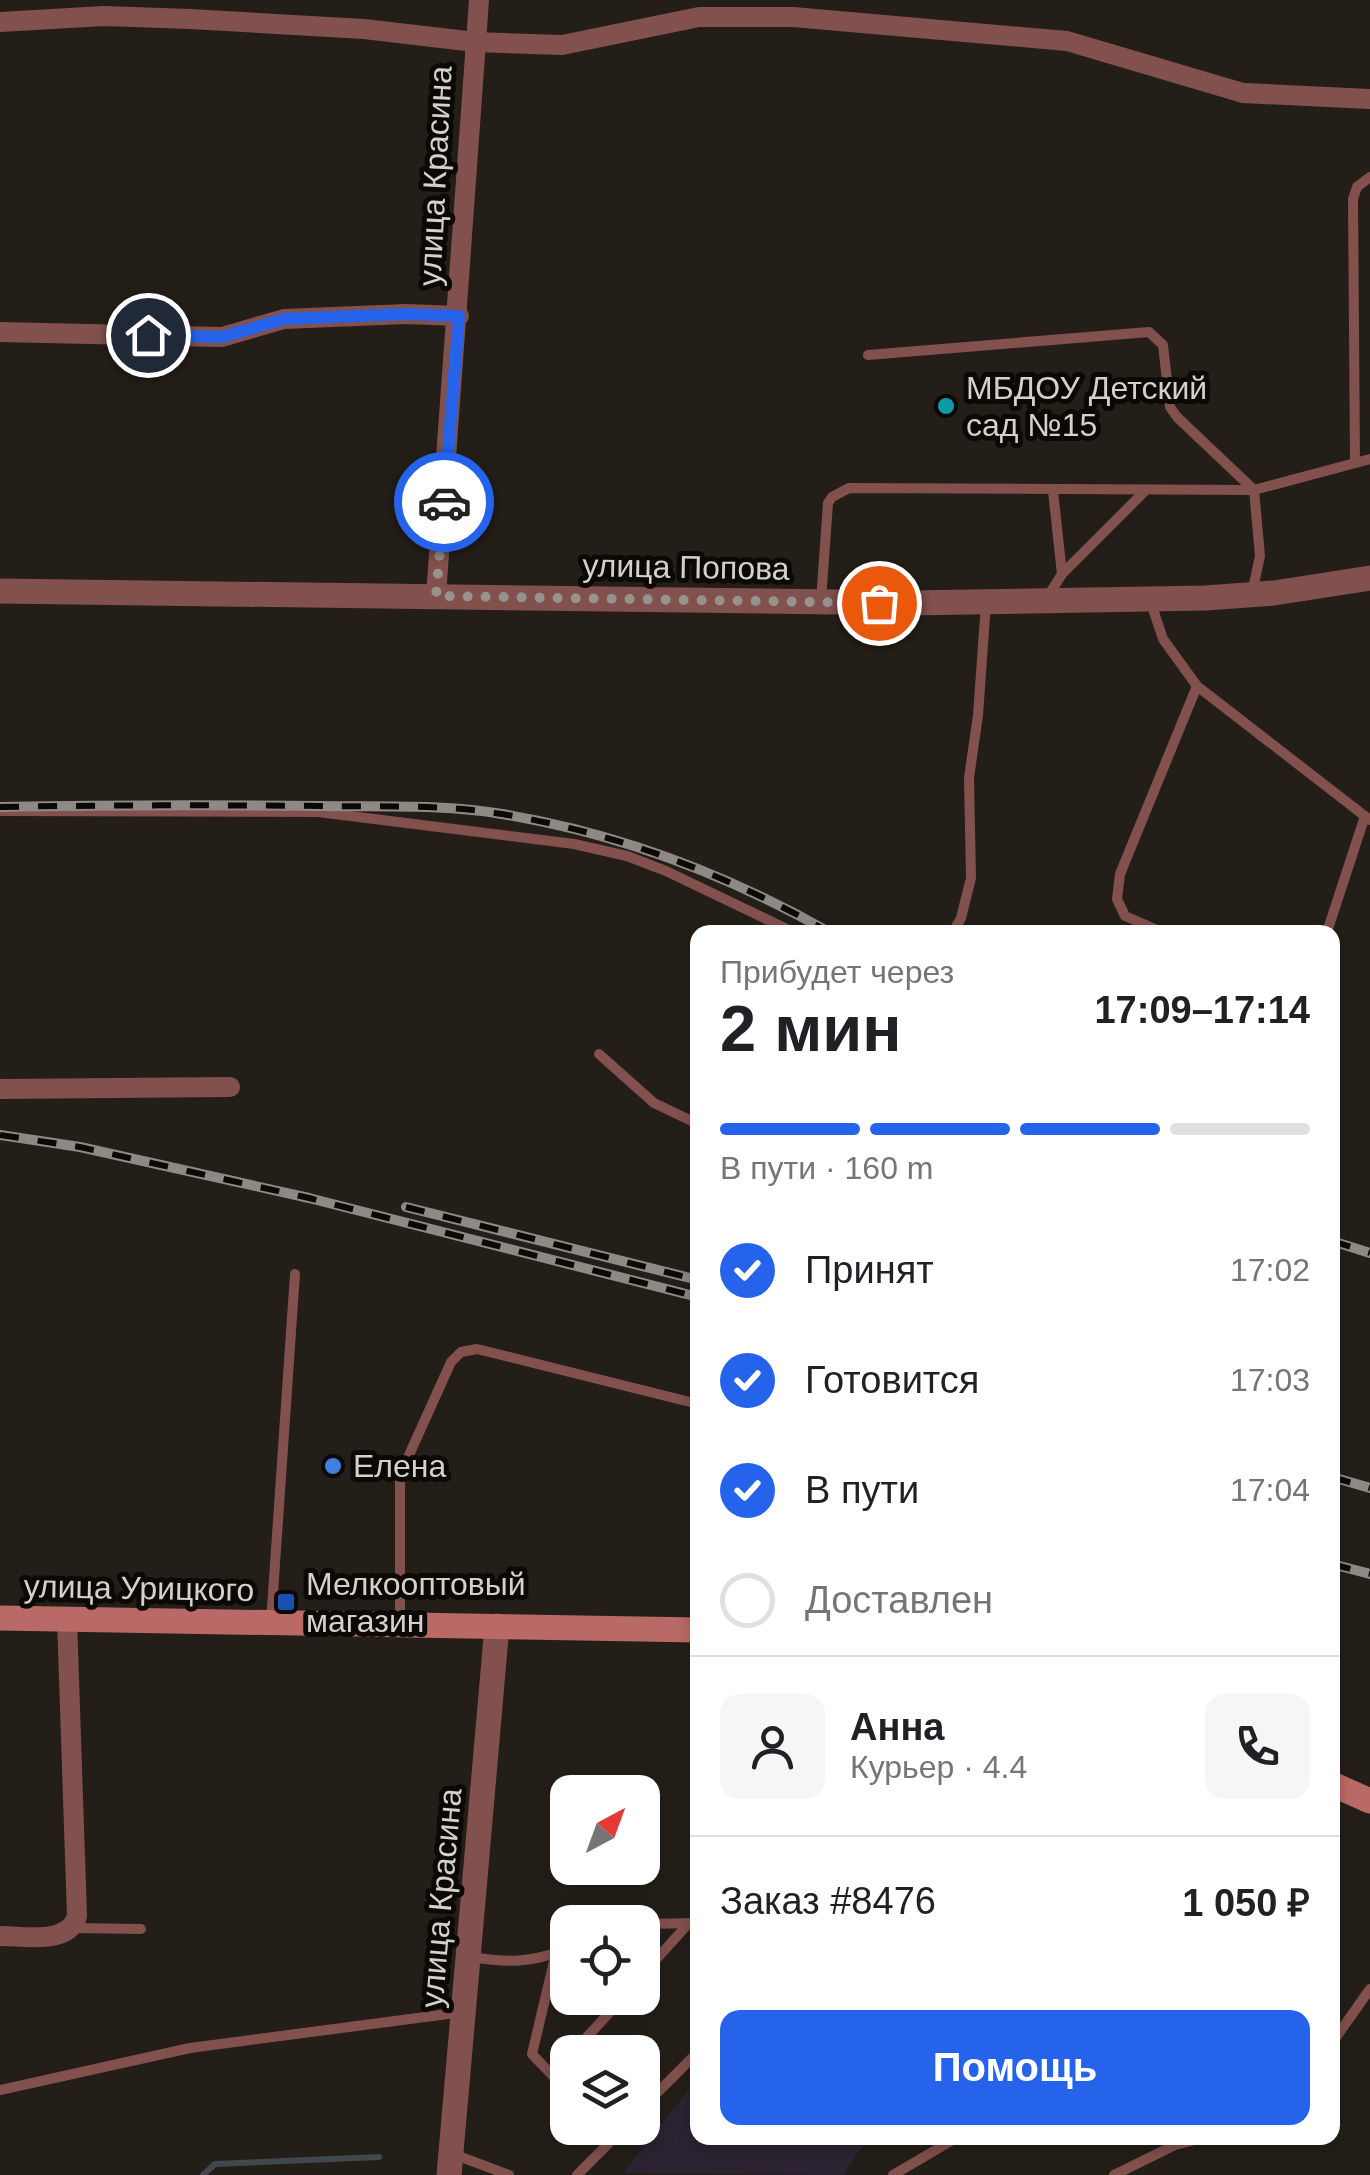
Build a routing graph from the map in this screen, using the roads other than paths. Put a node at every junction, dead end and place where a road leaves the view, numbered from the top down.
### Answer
1 (479, 0) edge
2 (0, 22) edge
3 (475, 42) junction
4 (1370, 99) edge
5 (1370, 177) edge
6 (459, 316) junction
7 (0, 332) edge
8 (868, 355) dead end
9 (1370, 459) edge
10 (1355, 462) junction
11 (1147, 489) junction
12 (1254, 490) junction
13 (1052, 492) junction
14 (1062, 574) junction
15 (1370, 578) edge
16 (0, 591) edge
17 (436, 596) junction
18 (1251, 596) junction
19 (1150, 599) junction
20 (1045, 601) junction
21 (821, 602) junction
22 (986, 602) junction
23 (1198, 686) junction
24 (0, 811) edge
25 (1368, 818) edge
26 (779, 925) edge
27 (958, 925) edge
28 (1146, 925) edge
29 (1330, 925) edge
30 (599, 1054) dead end
31 (230, 1087) dead end
32 (0, 1089) edge
33 (690, 1120) edge
34 (296, 1274) dead end
35 (690, 1402) edge
36 (0, 1618) edge
37 (67, 1619) junction
38 (271, 1623) junction
39 (400, 1624) junction
40 (496, 1626) junction
41 (690, 1630) edge
42 (1340, 1788) edge
43 (1370, 1801) edge
44 (690, 1923) edge
45 (660, 1924) edge
46 (690, 1926) edge
47 (74, 1928) junction
48 (141, 1929) dead end
49 (0, 1936) edge
50 (550, 1954) edge
51 (469, 1957) junction
52 (660, 1957) edge
53 (1370, 1989) edge
54 (550, 1992) edge
55 (464, 2012) junction
56 (608, 2015) edge
57 (1340, 2032) edge
58 (589, 2035) edge
59 (690, 2060) edge
60 (550, 2073) edge
61 (0, 2090) edge
62 (660, 2090) edge
63 (607, 2145) edge
64 (944, 2145) edge
65 (1175, 2145) edge
66 (450, 2164) edge
67 (509, 2175) edge
68 (578, 2175) edge
69 (893, 2175) edge
70 (1114, 2175) edge

1 - 3 street, улица Красина
2 - 3 street
3 - 4 street
3 - 6 street, улица Красина
5 - 10 lane
6 - 7 street
6 - 17 street, улица Красина
8 - 12 lane
9 - 10 lane
10 - 12 lane
11 - 12 lane
11 - 13 lane
11 - 14 lane
12 - 18 lane
13 - 14 lane
13 - 21 lane
14 - 20 lane
15 - 18 street, улица Попова
16 - 17 street, улица Попова
17 - 21 street, улица Попова
18 - 19 street, улица Попова
19 - 20 street, улица Попова
19 - 23 lane
20 - 22 street, улица Попова
21 - 22 street, улица Попова
22 - 27 lane
23 - 25 lane
23 - 28 lane
24 - 26 lane
25 - 29 lane
30 - 33 lane
31 - 32 street
34 - 38 lane
35 - 39 lane
36 - 37 main road, улица Урицкого
37 - 38 main road, улица Урицкого
37 - 47 street
38 - 39 main road, улица Урицкого
39 - 40 main road, улица Урицкого
40 - 41 main road, улица Урицкого
40 - 51 street, улица Красина
42 - 43 main road
44 - 45 lane
46 - 52 lane
47 - 48 lane
47 - 49 street
50 - 51 lane
51 - 55 street, улица Красина
53 - 57 lane
54 - 60 lane
55 - 61 lane
55 - 66 street, улица Красина
56 - 58 lane
59 - 62 lane
63 - 68 lane
64 - 69 lane
65 - 70 lane
66 - 67 lane

